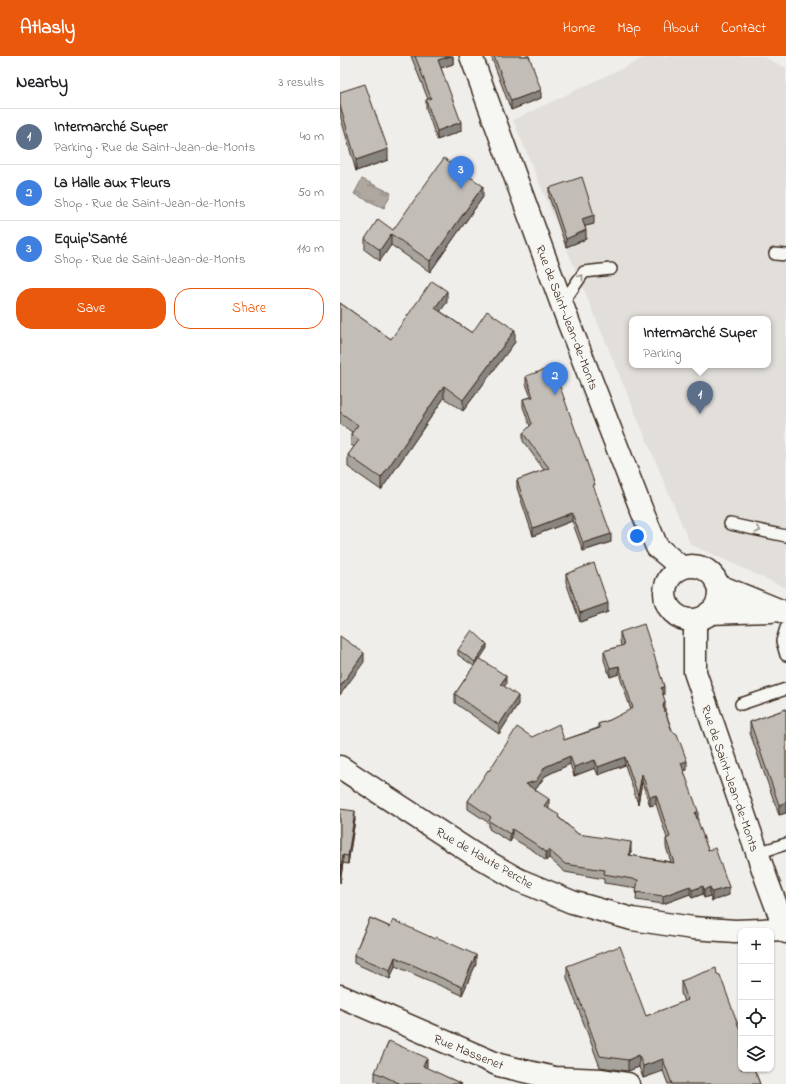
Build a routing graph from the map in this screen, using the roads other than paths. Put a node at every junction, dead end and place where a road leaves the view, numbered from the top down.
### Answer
1 (472, 56) edge
2 (611, 269) dead end
3 (562, 304) junction
4 (730, 524) dead end
5 (786, 536) edge
6 (682, 568) junction
7 (717, 585) junction
8 (702, 616) junction
9 (784, 617) edge
10 (786, 655) edge
11 (786, 688) edge
12 (740, 704) dead end
13 (340, 767) edge
14 (786, 844) edge
15 (757, 853) junction
16 (785, 930) edge
17 (340, 996) edge
18 (628, 1084) edge

1 - 3 main road, Rue de Saint-Jean-de-Monts
3 -> 2 lane
3 - 6 main road, Rue de Saint-Jean-de-Monts
4 -> 5 lane
6 - 7 main road
6 - 8 main road
7 - 8 main road
7 - 9 main road
8 - 9 main road
8 - 15 main road, Rue de Saint-Jean-de-Monts
9 - 10 lane
11 - 12 lane
13 - 16 main road, Rue de Haute Perche
14 - 15 lane
15 - 16 main road, Rue de Saint-Jean-de-Monts
17 - 18 main road, Rue Massenet

